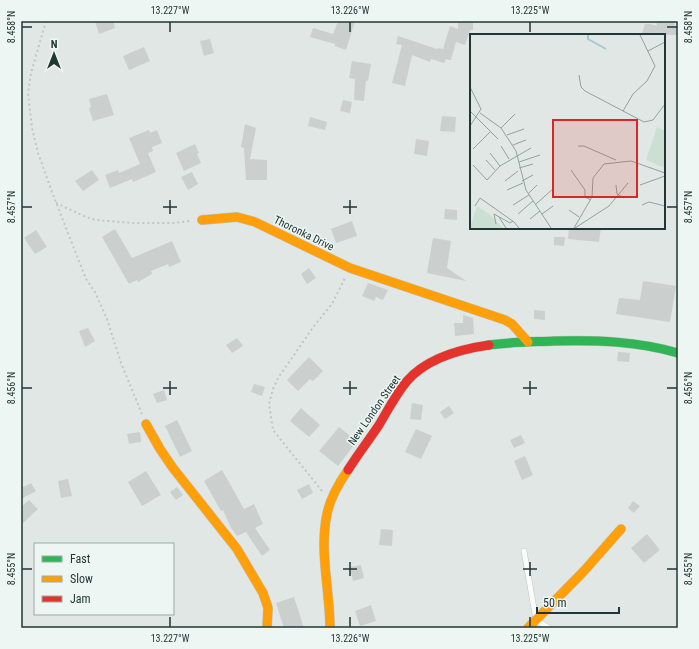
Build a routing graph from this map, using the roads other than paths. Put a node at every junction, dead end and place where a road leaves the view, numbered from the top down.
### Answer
1 (202, 220) road end
2 (528, 342) junction
3 (678, 353) edge
4 (146, 424) road end
5 (621, 529) dead end
6 (524, 551) dead end
7 (536, 620) junction
8 (267, 628) edge
9 (330, 628) edge
10 (528, 628) edge
11 (549, 628) edge

1 - 2 street, Thoronka Drive
2 - 3 street, New London Street
2 - 9 street, New London Street
4 - 8 street
5 - 7 street
6 - 7 lane
7 - 10 street
7 - 11 lane

